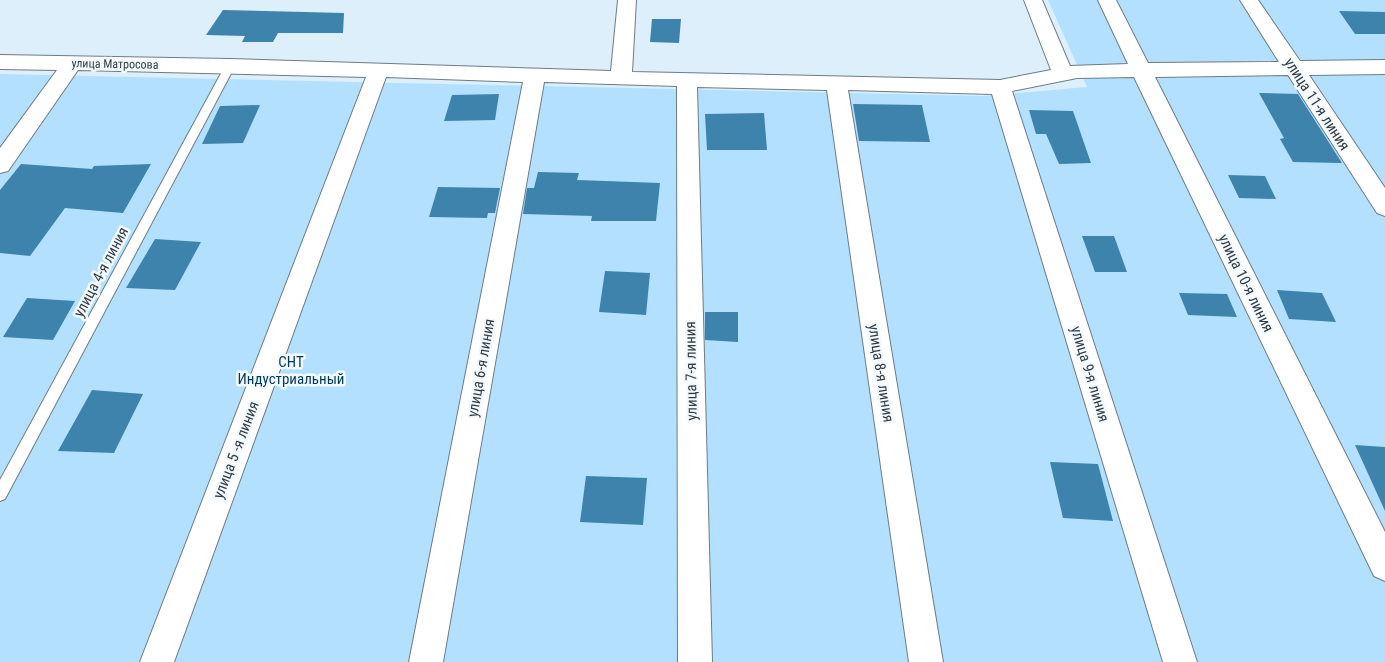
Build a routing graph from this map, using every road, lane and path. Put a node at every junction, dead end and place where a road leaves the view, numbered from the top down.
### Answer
1 (628, 0) edge
2 (1033, 0) edge
3 (1107, 0) edge
4 (1249, 0) edge
5 (0, 62) edge
6 (72, 63) junction
7 (230, 66) junction
8 (1385, 67) edge
9 (1294, 68) junction
10 (379, 70) junction
11 (1140, 70) junction
12 (1063, 74) junction
13 (535, 75) junction
14 (621, 78) junction
15 (687, 80) junction
16 (836, 83) junction
17 (1000, 87) junction
18 (0, 165) edge
19 (1385, 207) edge
20 (0, 494) edge
21 (1385, 565) edge
22 (157, 662) edge
23 (426, 662) edge
24 (695, 662) edge
25 (926, 662) edge
26 (1180, 662) edge

1 - 14 street
2 - 12 street
3 - 11 street, улица 10-я линия
4 - 9 street, улица 11-я линия
5 - 6 street, улица Матросова
6 - 7 street, улица Матросова
6 - 18 street
7 - 10 street, улица Матросова
7 - 20 lane, улица 4-я линия
8 - 9 street, улица Матросова
9 - 11 street, улица Матросова
9 - 19 street, улица 11-я линия
10 - 13 street, улица Матросова
10 - 22 street, улица 5 -я линия
11 - 12 street, улица Матросова
11 - 21 street, улица 10-я линия
12 - 17 street, улица Матросова
13 - 14 street, улица Матросова
13 - 23 street, улица 6-я линия
14 - 15 street, улица Матросова
15 - 16 street, улица Матросова
15 - 24 street, улица 7-я линия
16 - 17 street, улица Матросова
16 - 25 street, улица 8-я линия
17 - 26 street, улица 9-я линия

